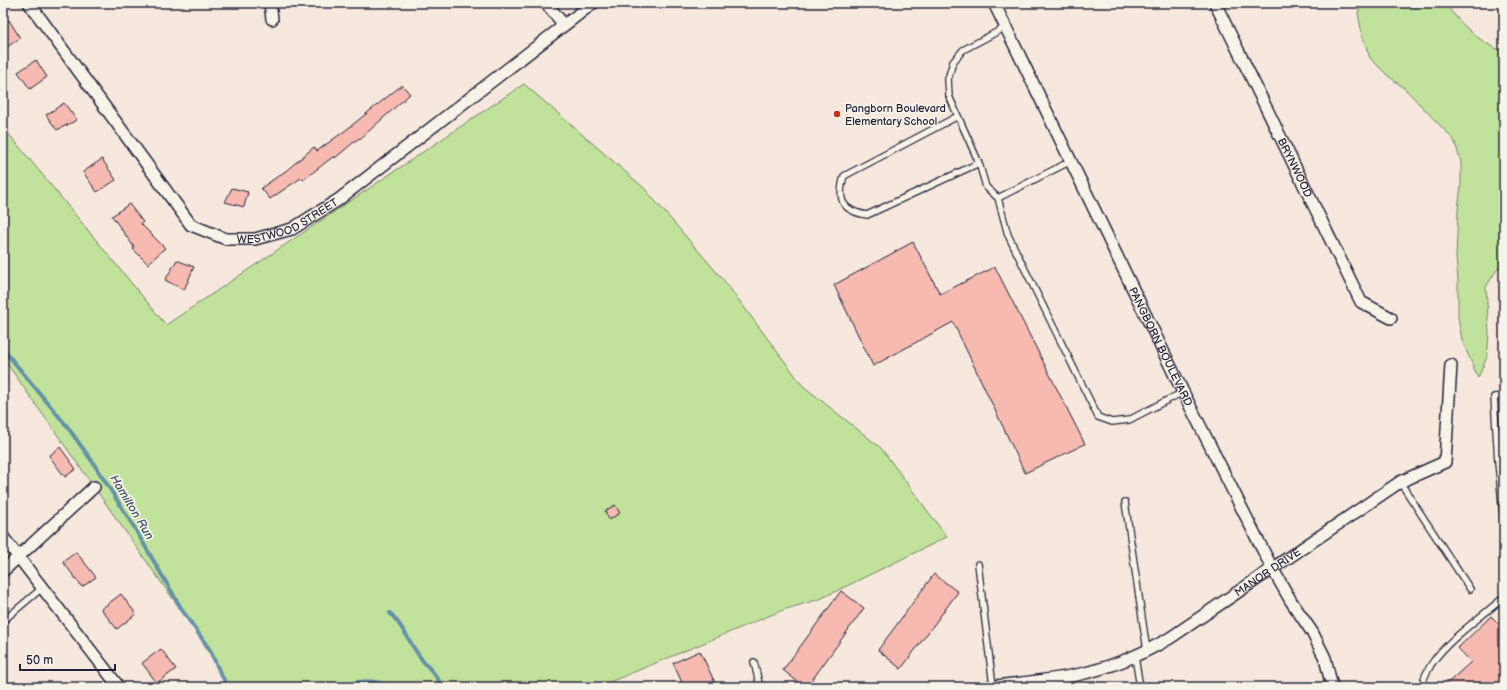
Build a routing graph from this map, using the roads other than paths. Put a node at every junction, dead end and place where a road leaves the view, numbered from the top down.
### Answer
1 (29, 3) edge
2 (270, 3) edge
3 (546, 3) edge
4 (593, 3) edge
5 (994, 3) edge
6 (1215, 3) edge
7 (272, 18) dead end
8 (564, 25) junction
9 (1006, 27) junction
10 (958, 116) junction
11 (1071, 161) junction
12 (979, 163) junction
13 (998, 198) junction
14 (1391, 318) dead end
15 (1451, 365) dead end
16 (1183, 392) junction
17 (1504, 396) edge
18 (1400, 482) junction
19 (94, 487) dead end
20 (1125, 502) dead end
21 (1504, 525) edge
22 (3, 537) edge
23 (18, 557) junction
24 (978, 564) dead end
25 (1272, 568) junction
26 (3, 571) edge
27 (42, 588) junction
28 (1470, 589) dead end
29 (1504, 597) edge
30 (3, 621) edge
31 (1147, 651) junction
32 (1135, 657) junction
33 (754, 662) dead end
34 (119, 687) edge
35 (760, 687) edge
36 (991, 687) edge
37 (1140, 687) edge
38 (1332, 687) edge
39 (1422, 687) edge

1 - 8 street, WESTWOOD STREET
2 - 7 street
3 - 8 street
4 - 8 street, WESTWOOD STREET
5 - 9 street, PANGBORN BOULEVARD
6 - 14 street, BRYNWOOD
9 - 10 lane
9 - 11 street, PANGBORN BOULEVARD
10 - 12 lane
10 - 12 lane
11 - 13 lane
11 - 16 street, PANGBORN BOULEVARD
12 - 13 lane
13 - 16 lane
15 - 18 street, MANOR DRIVE
16 - 25 street, PANGBORN BOULEVARD
17 - 21 lane
18 - 25 street, MANOR DRIVE
18 - 28 lane
19 - 23 street
20 - 31 lane
22 - 23 street
23 - 26 street
23 - 27 street
24 - 36 lane
25 - 31 street, MANOR DRIVE
25 - 38 street, PANGBORN BOULEVARD
27 - 30 lane
27 - 34 street
29 - 39 lane
31 - 32 street, MANOR DRIVE
32 - 36 street, MANOR DRIVE
32 - 37 lane
33 - 35 lane

